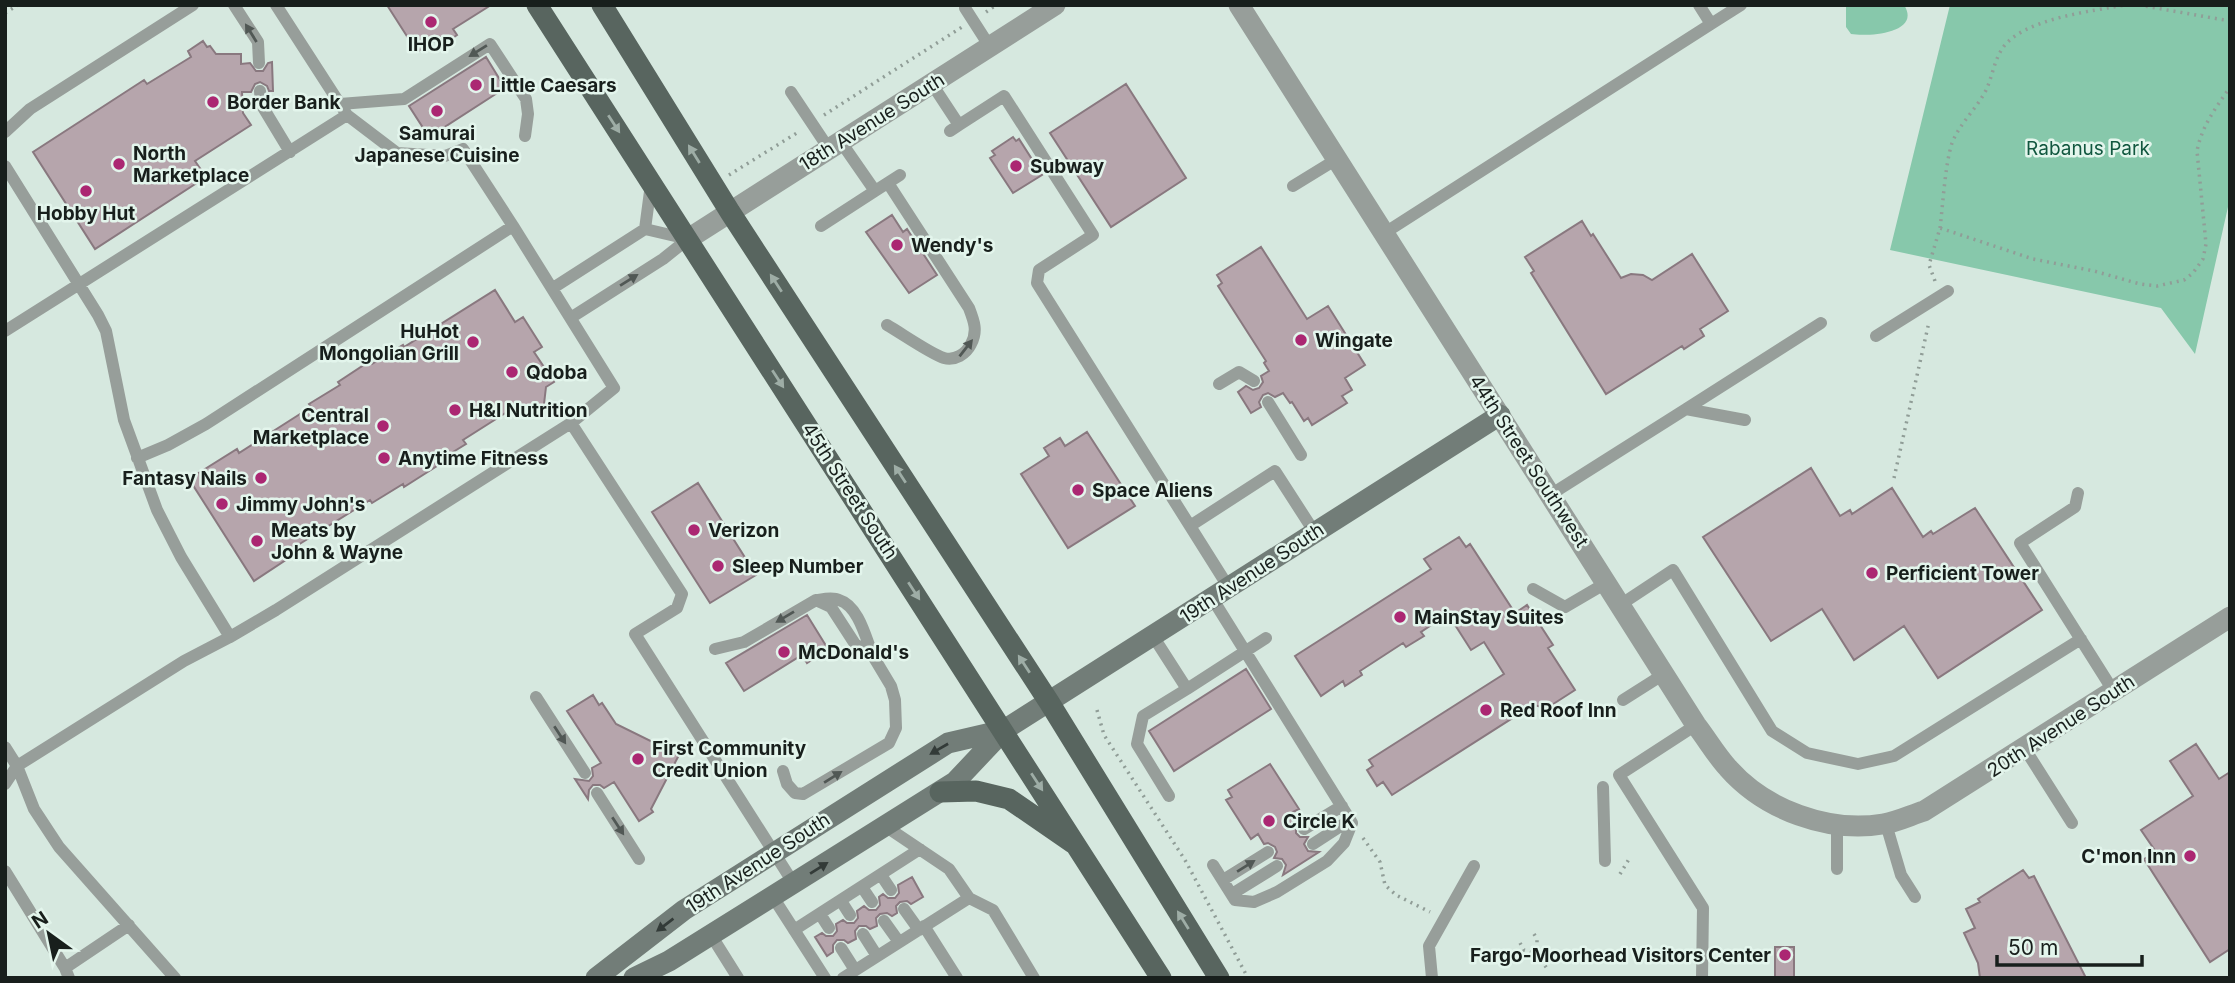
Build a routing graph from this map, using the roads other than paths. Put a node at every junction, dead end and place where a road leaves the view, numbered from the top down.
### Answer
1 (193, 5) edge
2 (234, 5) edge
3 (276, 5) edge
4 (537, 5) edge
5 (602, 5) edge
6 (1055, 5) edge
7 (1239, 5) edge
8 (1699, 5) edge
9 (1741, 5) edge
10 (965, 8) dead end
11 (1712, 24) junction
12 (990, 47) junction
13 (259, 63) dead end
14 (932, 84) junction
15 (260, 91) dead end
16 (792, 92) dead end
17 (344, 110) junction
18 (5, 132) edge
19 (525, 136) dead end
20 (835, 146) junction
21 (290, 152) junction
22 (1337, 159) junction
23 (5, 166) edge
24 (900, 176) dead end
25 (651, 182) junction
26 (888, 183) junction
27 (1293, 186) dead end
28 (875, 191) junction
29 (730, 212) junction
30 (513, 226) junction
31 (821, 226) dead end
32 (645, 229) junction
33 (1383, 233) junction
34 (688, 239) junction
35 (80, 285) junction
36 (553, 288) junction
37 (1948, 291) dead end
38 (572, 317) junction
39 (1821, 323) dead end
40 (887, 326) dead end
41 (5, 331) edge
42 (1876, 336) dead end
43 (1254, 381) dead end
44 (1219, 384) dead end
45 (1268, 402) dead end
46 (1686, 409) junction
47 (1500, 415) junction
48 (1745, 420) dead end
49 (571, 423) junction
50 (1301, 455) dead end
51 (137, 458) junction
52 (2078, 493) dead end
53 (1550, 495) junction
54 (1190, 526) junction
55 (1315, 533) junction
56 (1606, 583) junction
57 (1533, 589) dead end
58 (1221, 593) junction
59 (1620, 605) junction
60 (2230, 617) edge
61 (1153, 636) junction
62 (230, 637) junction
63 (1266, 638) dead end
64 (2081, 639) junction
65 (715, 649) dead end
66 (1245, 652) junction
67 (1664, 674) junction
68 (1187, 688) junction
69 (2114, 692) junction
70 (536, 697) dead end
71 (1623, 700) dead end
72 (1049, 702) junction
73 (1696, 725) junction
74 (1004, 730) junction
75 (6, 749) edge
76 (2025, 749) junction
77 (17, 766) junction
78 (783, 771) dead end
79 (585, 773) dead end
80 (5, 784) edge
81 (1603, 786) dead end
82 (940, 792) junction
83 (597, 793) dead end
84 (1170, 796) dead end
85 (1342, 806) junction
86 (1350, 820) junction
87 (1837, 824) junction
88 (1886, 824) junction
89 (2072, 824) dead end
90 (885, 826) junction
91 (1304, 829) dead end
92 (1313, 844) dead end
93 (1079, 846) junction
94 (920, 849) junction
95 (774, 852) junction
96 (1268, 852) dead end
97 (639, 859) dead end
98 (1605, 861) dead end
99 (1213, 865) dead end
100 (1277, 866) dead end
101 (1474, 866) dead end
102 (1837, 870) dead end
103 (5, 871) edge
104 (881, 875) junction
105 (1223, 880) junction
106 (794, 884) junction
107 (862, 887) junction
108 (891, 890) dead end
109 (1232, 894) junction
110 (773, 897) junction
111 (1915, 897) dead end
112 (969, 898) junction
113 (841, 901) junction
114 (872, 902) dead end
115 (904, 909) dead end
116 (820, 914) junction
117 (850, 915) dead end
118 (884, 921) dead end
119 (129, 925) junction
120 (829, 928) dead end
121 (921, 928) junction
122 (794, 930) junction
123 (863, 934) dead end
124 (711, 935) junction
125 (899, 943) junction
126 (841, 948) dead end
127 (877, 956) junction
128 (855, 970) junction
129 (67, 973) edge
130 (173, 977) edge
131 (596, 978) edge
132 (634, 978) edge
133 (738, 978) edge
134 (825, 978) edge
135 (843, 978) edge
136 (957, 978) edge
137 (1034, 978) edge
138 (1161, 978) edge
139 (1219, 978) edge
140 (1432, 978) edge
141 (1702, 978) edge

1 - 18 lane
13 -> 2 lane
3 - 17 lane
4 -> 25 main road, 45th Street South
29 -> 5 main road
6 - 12 street, 18th Avenue South
7 - 22 street, 44th Street Southwest
8 - 11 lane
9 - 11 lane
10 - 12 lane
11 - 33 lane
12 - 14 street, 18th Avenue South
14 - 20 street, 18th Avenue South
14 - 54 lane
15 - 21 lane
16 - 20 lane
19 -> 17 lane
17 - 21 lane
17 - 30 lane
20 - 28 lane
20 - 29 street, 18th Avenue South
21 - 35 lane
22 - 27 lane
22 - 33 street, 44th Street Southwest
23 - 35 lane
24 - 26 lane
25 - 32 lane
25 - 34 main road, 45th Street South
26 - 28 lane
40 -> 26 lane
28 - 31 lane
29 - 34 street, 18th Avenue South
72 -> 29 main road
30 - 36 lane
30 - 51 lane
32 - 34 lane
32 - 36 lane
33 - 47 street, 44th Street Southwest
38 -> 34 lane
34 -> 74 main road, 45th Street South
35 - 41 lane
35 - 51 lane
36 - 38 lane
37 - 42 lane
38 - 49 lane
39 - 46 lane
43 - 44 lane
45 - 50 lane
46 - 48 lane
46 - 53 lane
47 - 53 street, 44th Street Southwest
47 - 55 street, 19th Avenue South
49 - 62 lane
49 - 95 lane
51 - 62 lane
52 - 64 lane
53 - 56 street, 44th Street Southwest
54 - 55 lane
54 - 58 lane
55 - 58 street, 19th Avenue South
56 - 57 lane
56 - 59 street, 44th Street Southwest
58 - 61 street, 19th Avenue South
58 - 66 lane
59 - 64 lane
59 - 67 street, 44th Street Southwest
60 - 69 street, 20th Avenue South
61 - 68 lane
61 - 72 street, 19th Avenue South
62 - 77 lane
63 - 66 lane
64 - 69 lane
78 -> 65 lane
66 - 68 lane
66 - 85 lane
67 - 71 lane
67 - 73 street, 44th Street Southwest
68 - 84 lane
69 - 76 street, 20th Avenue South
70 -> 79 lane
72 - 74 street, 19th Avenue South
139 -> 72 main road
73 - 87 street, 44th Street Southwest
73 - 141 lane
74 - 82 street, 19th Avenue South
74 -> 93 main road, 45th Street South
74 -> 95 street, 19th Avenue South
75 - 77 lane
76 - 88 street, 20th Avenue South
76 - 89 lane
77 - 80 lane
77 - 119 lane
81 - 98 lane
82 - 90 street, 19th Avenue South
82 - 93 main road
83 -> 97 lane
85 - 86 lane
85 - 91 lane
86 - 92 lane
86 - 109 lane
87 - 88 street, 44th Street Southwest
87 - 102 lane
88 - 111 lane
90 - 94 lane
106 -> 90 street, 19th Avenue South
93 - 138 main road, 45th Street South
94 - 104 lane
94 - 112 lane
95 - 106 lane
95 -> 131 street, 19th Avenue South
105 -> 96 lane
99 - 105 lane
100 - 109 lane
101 - 140 lane
103 - 129 lane
104 - 107 lane
104 - 108 lane
105 - 109 lane
106 - 110 street, 19th Avenue South
107 - 113 lane
107 - 114 lane
110 - 122 lane
110 - 124 street, 19th Avenue South
112 - 121 lane
112 - 137 lane
113 - 116 lane
113 - 117 lane
115 - 121 lane
116 - 120 lane
116 - 122 lane
118 - 125 lane
119 - 129 lane
119 - 130 lane
121 - 125 lane
121 - 136 lane
122 - 134 lane
123 - 127 lane
124 - 132 street, 19th Avenue South
124 - 133 lane
125 - 127 lane
126 - 128 lane
127 - 128 lane
128 - 135 lane

